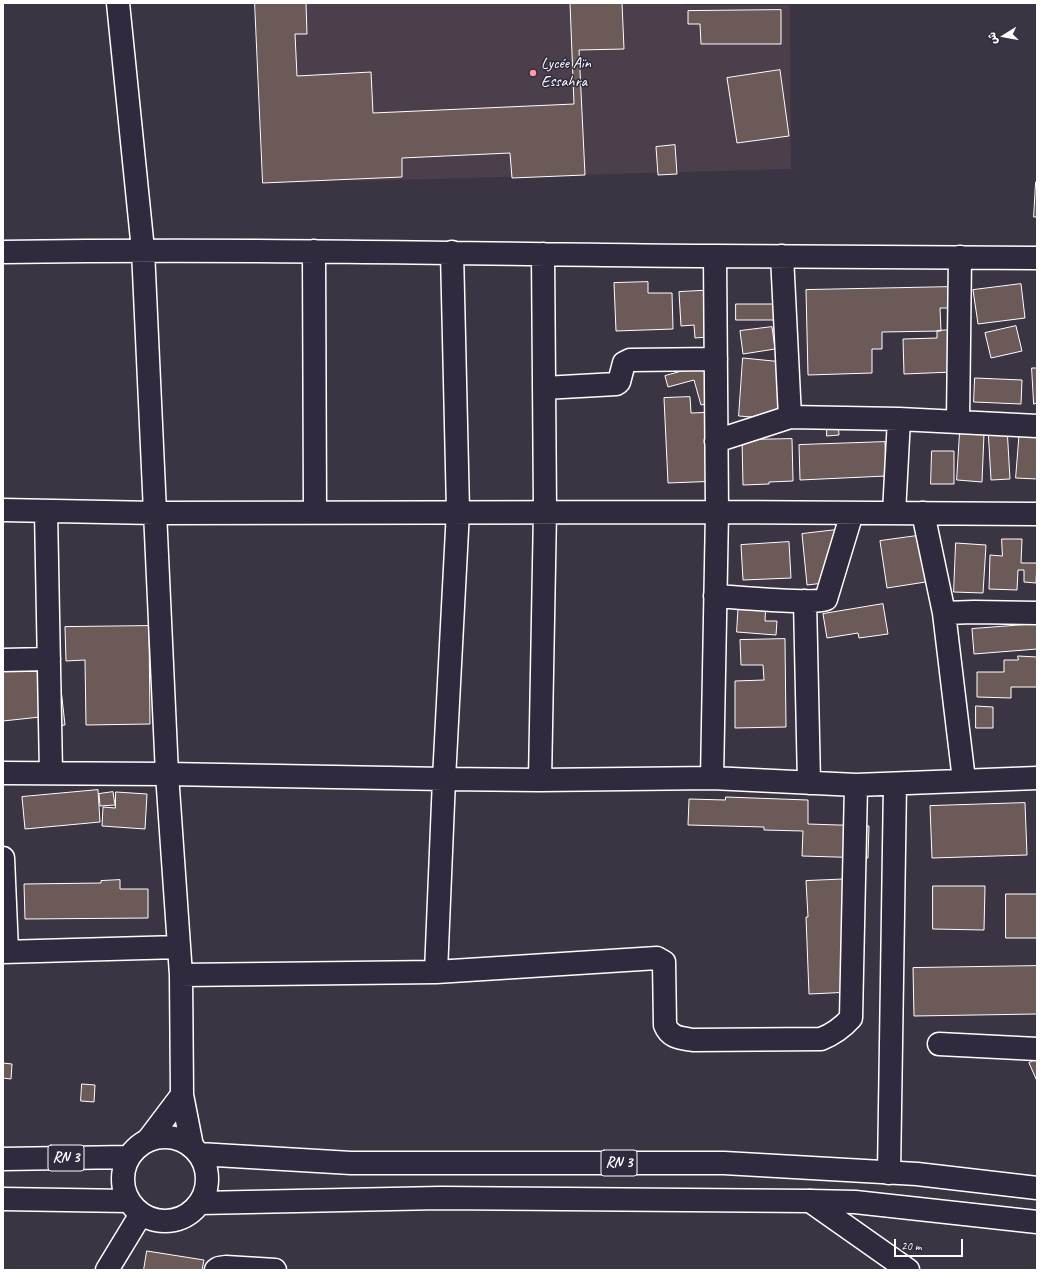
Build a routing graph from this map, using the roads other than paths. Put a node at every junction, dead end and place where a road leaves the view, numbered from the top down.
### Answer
1 (118, 3) edge
2 (143, 250) junction
3 (314, 251) junction
4 (3, 252) edge
5 (452, 252) junction
6 (543, 254) junction
7 (715, 256) junction
8 (782, 256) junction
9 (960, 257) junction
10 (1037, 258) edge
11 (716, 358) junction
12 (544, 388) junction
13 (790, 417) junction
14 (899, 419) junction
15 (958, 422) junction
16 (1037, 426) edge
17 (716, 441) junction
18 (3, 510) edge
19 (46, 511) junction
20 (458, 511) junction
21 (545, 511) junction
22 (315, 512) junction
23 (717, 512) junction
24 (154, 513) junction
25 (852, 513) junction
26 (894, 513) junction
27 (923, 513) junction
28 (1037, 514) edge
29 (715, 596) junction
30 (805, 601) junction
31 (944, 613) junction
32 (1037, 613) edge
33 (49, 659) junction
34 (3, 660) edge
35 (3, 773) edge
36 (51, 773) junction
37 (167, 774) junction
38 (712, 778) junction
39 (1037, 778) edge
40 (444, 779) junction
41 (540, 780) junction
42 (964, 780) junction
43 (809, 782) junction
44 (895, 784) junction
45 (856, 785) junction
46 (3, 858) edge
47 (179, 947) junction
48 (5, 952) edge
49 (436, 972) junction
50 (181, 975) junction
51 (940, 1044) dead end
52 (1037, 1049) edge
53 (182, 1095) junction
54 (148, 1140) junction
55 (196, 1150) junction
56 (129, 1157) junction
57 (3, 1159) edge
58 (889, 1173) junction
59 (1037, 1188) edge
60 (3, 1199) edge
61 (810, 1201) junction
62 (200, 1203) junction
63 (134, 1208) junction
64 (1037, 1222) edge
65 (107, 1270) edge
66 (216, 1270) edge
67 (275, 1270) edge
68 (908, 1270) edge

1 - 2 main road
2 - 3 main road
2 - 4 main road
2 - 24 main road
3 - 5 main road
3 - 22 main road
5 - 6 main road
5 - 20 main road
6 - 7 main road
6 - 12 main road
7 - 8 main road
7 - 11 main road
8 - 9 main road
8 - 13 main road
9 - 10 main road
9 - 15 main road
11 - 12 main road
11 - 17 main road
12 - 21 main road
13 - 14 main road
13 - 17 main road
14 - 15 main road
14 - 26 main road
15 - 16 main road
17 - 23 main road
18 - 19 main road
19 - 24 main road
19 - 33 main road
20 - 21 main road
20 - 22 main road
20 - 40 main road
21 - 23 main road
21 - 41 main road
22 - 24 main road
23 - 25 main road
23 - 29 main road
24 - 37 main road
25 - 26 main road
25 - 30 main road
26 - 27 main road
27 - 28 main road
27 - 31 main road
29 - 30 main road
29 - 38 main road
30 - 43 main road
31 - 32 main road
31 - 42 main road
33 - 34 main road
33 - 36 main road
35 - 36 main road
36 - 37 main road
37 - 40 main road
37 - 47 main road
38 - 41 main road
38 - 43 main road
39 - 42 main road
40 - 41 main road
40 - 49 main road
42 - 44 main road
43 - 45 main road
44 - 45 main road
44 - 58 main road
45 - 49 main road
46 - 48 main road
47 - 48 main road
47 - 50 main road
49 - 50 main road
50 - 53 main road
51 - 52 main road
53 - 54 main road
53 - 55 main road
54 - 55 main road
54 - 56 main road
55 - 58 main road, RN 3
55 - 62 main road
56 - 57 main road, RN 3
56 - 63 main road
58 - 59 main road, RN 3
60 - 63 main road
61 - 62 main road, RN 3
61 - 64 main road, RN 3
61 - 68 main road
62 - 63 main road
63 - 65 main road
66 - 67 main road

